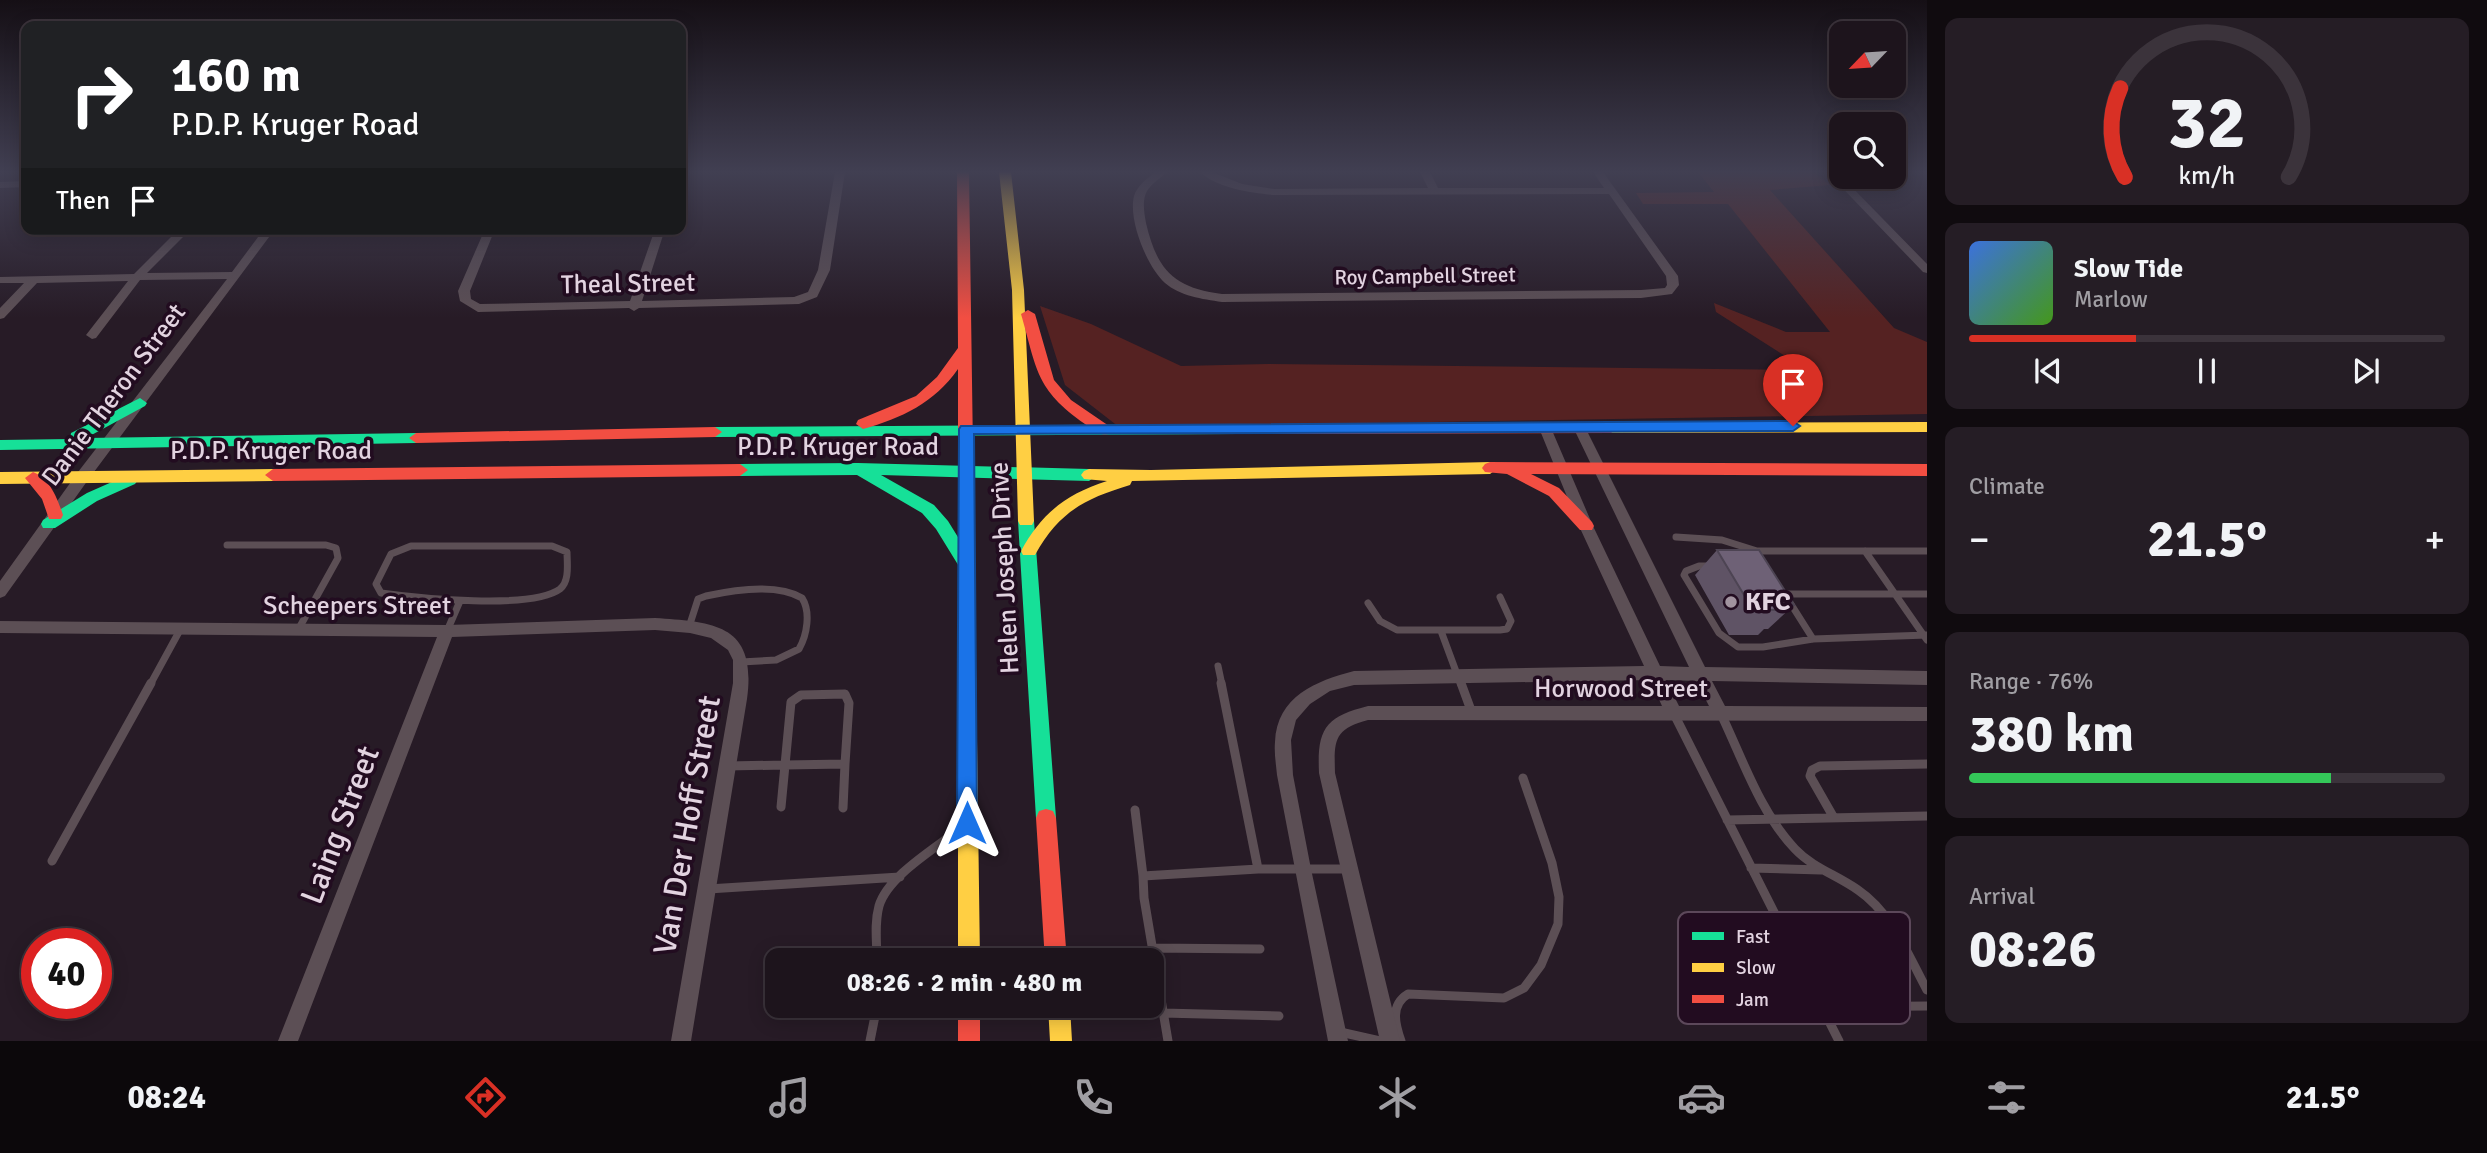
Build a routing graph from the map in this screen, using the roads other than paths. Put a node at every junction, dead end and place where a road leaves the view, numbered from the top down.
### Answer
1 (832, 221) edge
2 (964, 221) edge
3 (1010, 221) edge
4 (1141, 221) edge
5 (1632, 221) edge
6 (1879, 221) edge
7 (179, 235) edge
8 (265, 235) edge
9 (487, 235) edge
10 (658, 235) edge
11 (1927, 270) edge
12 (232, 275) junction
13 (136, 277) junction
14 (0, 280) edge
15 (32, 281) junction
16 (1018, 290) junction
17 (634, 307) junction
18 (0, 315) edge
19 (92, 335) dead end
20 (963, 350) junction
21 (139, 405) junction
22 (1927, 427) edge
23 (1545, 428) junction
24 (1579, 428) junction
25 (966, 429) junction
26 (848, 430) junction
27 (1022, 430) junction
28 (1104, 430) junction
29 (155, 440) junction
30 (111, 441) junction
31 (61, 443) junction
32 (0, 445) edge
33 (1504, 468) junction
34 (858, 469) junction
35 (1560, 469) junction
36 (1600, 470) junction
37 (1927, 470) edge
38 (965, 471) junction
39 (1025, 473) junction
40 (83, 476) junction
41 (138, 476) junction
42 (1151, 476) junction
43 (0, 478) edge
44 (33, 478) junction
45 (52, 520) junction
46 (1586, 526) junction
47 (1676, 537) dead end
48 (227, 545) dead end
49 (1865, 551) junction
50 (1927, 551) edge
51 (1027, 556) junction
52 (966, 563) junction
53 (1726, 566) edge
54 (1778, 585) edge
55 (0, 592) edge
56 (1784, 594) junction
57 (1896, 594) junction
58 (1927, 594) edge
59 (1500, 597) dead end
60 (460, 601) junction
61 (1368, 603) dead end
62 (0, 626) edge
63 (689, 627) junction
64 (180, 630) junction
65 (298, 630) junction
66 (447, 631) junction
67 (1441, 631) junction
68 (712, 632) joint
69 (1926, 637) edge
70 (1813, 639) junction
71 (741, 662) junction
72 (1218, 666) dead end
73 (1656, 673) junction
74 (1703, 673) junction
75 (1460, 676) junction
76 (1927, 678) edge
77 (1472, 713) junction
78 (1674, 713) junction
79 (1720, 713) junction
80 (1927, 714) edge
81 (845, 764) junction
82 (1927, 764) edge
83 (783, 765) junction
84 (727, 766) junction
85 (1523, 778) dead end
86 (781, 807) dead end
87 (843, 808) dead end
88 (1135, 810) dead end
89 (1927, 816) edge
90 (1834, 818) junction
91 (1727, 820) junction
92 (1774, 820) junction
93 (967, 823) junction
94 (52, 861) dead end
95 (1258, 869) junction
96 (1302, 869) junction
97 (1349, 869) junction
98 (1751, 869) junction
99 (1822, 870) junction
100 (1143, 876) junction
101 (900, 877) junction
102 (706, 889) junction
103 (1773, 912) edge
104 (1880, 912) edge
105 (877, 948) edge
106 (969, 948) edge
107 (1055, 948) edge
108 (1153, 948) edge
109 (1164, 948) edge
110 (1260, 949) dead end
111 (1910, 961) edge
112 (1927, 990) edge
113 (1164, 1013) edge
114 (1279, 1016) dead end
115 (875, 1018) edge
116 (969, 1018) edge
117 (1060, 1018) edge
118 (1164, 1018) edge
119 (1830, 1024) edge
120 (1337, 1036) edge
121 (288, 1041) edge
122 (681, 1041) edge
123 (870, 1041) edge
124 (969, 1041) edge
125 (1061, 1041) edge
126 (1168, 1041) edge
127 (1380, 1041) edge
128 (1390, 1041) edge
129 (1401, 1041) edge
130 (1839, 1041) edge

1 - 17 street, Theal Street
2 - 20 street, Helen Joseph Drive
3 - 16 street, Helen Joseph Drive
4 - 5 street, Roy Campbell Street
6 - 11 street
7 - 13 street
8 - 12 street, Danie Theron Street
9 - 17 street, Theal Street
10 - 17 street
12 - 13 street
12 - 21 street, Danie Theron Street
13 - 15 street
13 - 19 street
14 - 15 street
15 - 18 street
16 - 27 street, Helen Joseph Drive
16 - 28 street
20 - 25 street, Helen Joseph Drive
20 - 26 street
21 - 29 street
21 - 30 street, Danie Theron Street
21 - 31 street
22 - 24 street, P.D.P. Kruger Road
23 - 24 street, P.D.P. Kruger Road
23 - 28 street, P.D.P. Kruger Road
23 - 35 street
24 - 36 street
25 - 26 street, P.D.P. Kruger Road
25 - 27 street, P.D.P. Kruger Road
25 - 38 street, Helen Joseph Drive
26 - 29 street, P.D.P. Kruger Road
27 - 28 street, P.D.P. Kruger Road
27 - 39 street, Helen Joseph Drive
29 - 30 street, P.D.P. Kruger Road
30 - 31 street, P.D.P. Kruger Road
30 - 40 street, Danie Theron Street
31 - 32 street, P.D.P. Kruger Road
33 - 35 street, P.D.P. Kruger Road
33 - 42 street, P.D.P. Kruger Road
33 - 46 street
34 - 38 street, P.D.P. Kruger Road
34 - 41 street, P.D.P. Kruger Road
34 - 52 street
35 - 36 street, P.D.P. Kruger Road
35 - 46 street
36 - 37 street, P.D.P. Kruger Road
36 - 74 street
38 - 39 street, P.D.P. Kruger Road
38 - 52 street, Helen Joseph Drive
39 - 42 street, P.D.P. Kruger Road
39 - 51 street, Helen Joseph Drive
40 - 41 street, P.D.P. Kruger Road
40 - 44 street, P.D.P. Kruger Road
40 - 45 street, Danie Theron Street
41 - 45 street
42 - 51 street
43 - 44 street, P.D.P. Kruger Road
44 - 45 street
45 - 55 street, Danie Theron Street
46 - 73 street
47 - 49 lane
48 - 65 lane
49 - 50 lane
49 - 57 lane
51 - 107 street, Helen Joseph Drive
52 - 93 street, Helen Joseph Drive
53 - 70 lane
54 - 56 lane
56 - 57 lane
56 - 70 lane
57 - 58 lane
57 - 69 lane
59 - 67 lane
60 - 60 lane
60 - 66 lane
61 - 67 lane
62 - 64 street, Scheepers Street
63 - 66 street, Scheepers Street
63 - 68 street, Scheepers Street
63 - 71 lane
64 - 65 street, Scheepers Street
64 - 94 lane
65 - 66 street, Scheepers Street
66 - 121 street, Laing Street
67 - 75 lane
68 - 71 street, Van Der Hoff Street
69 - 70 lane
71 - 84 street, Van Der Hoff Street
72 - 95 lane
73 - 74 street
73 - 75 street
73 - 78 street
74 - 76 street
74 - 79 street
75 - 77 lane
75 - 96 street
77 - 78 street, Horwood Street
77 - 97 street, Horwood Street
78 - 79 street, Horwood Street
78 - 91 lane
79 - 80 street, Horwood Street
79 - 92 lane
81 - 83 lane
81 - 83 lane
81 - 87 lane
82 - 90 lane
83 - 84 lane
83 - 86 lane
84 - 102 street, Van Der Hoff Street
85 - 129 lane
88 - 100 lane
89 - 90 lane
90 - 92 lane
91 - 92 lane
91 - 98 lane
92 - 99 lane
93 - 101 lane
93 - 106 street, Helen Joseph Drive
95 - 96 lane
95 - 100 lane
96 - 97 lane
96 - 120 street
97 - 128 street
98 - 99 lane
98 - 103 lane
99 - 104 lane
100 - 108 lane
101 - 102 lane
101 - 105 lane
102 - 122 street, Van Der Hoff Street
109 - 110 lane
111 - 112 lane
113 - 114 lane
115 - 123 lane
116 - 124 street
117 - 125 street
118 - 126 lane
119 - 130 lane
120 - 127 lane

